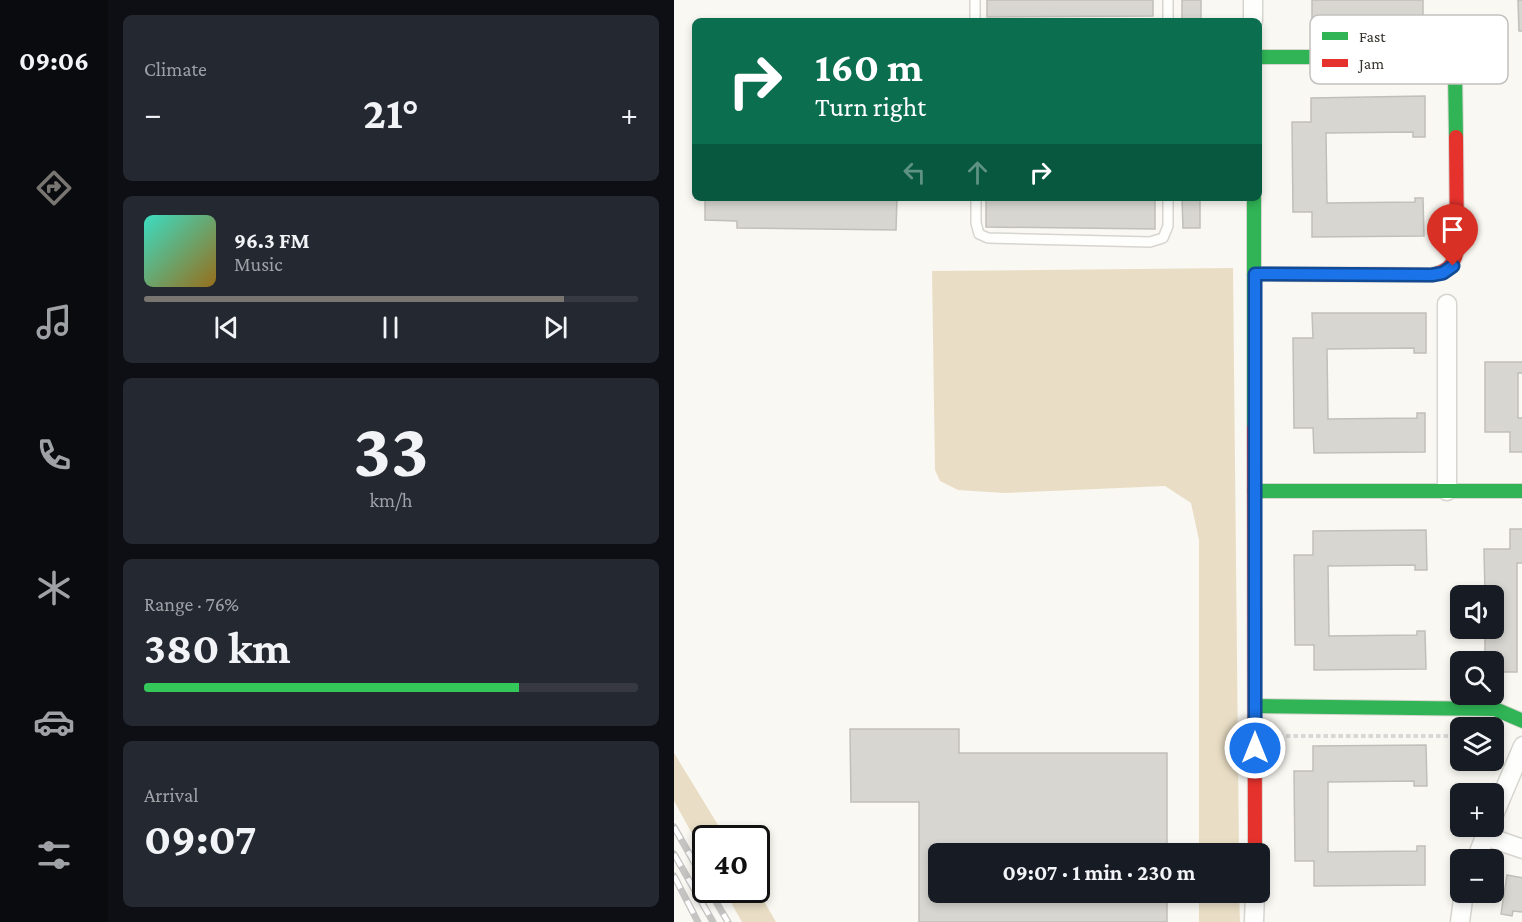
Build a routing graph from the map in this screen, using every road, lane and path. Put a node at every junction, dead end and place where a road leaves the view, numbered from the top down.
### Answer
1 (975, 0) edge
2 (1168, 0) edge
3 (1253, 0) edge
4 (976, 18) edge
5 (1168, 18) edge
6 (1253, 18) edge
7 (1262, 57) edge
8 (1310, 57) edge
9 (1456, 84) edge
10 (976, 201) edge
11 (1168, 201) edge
12 (1254, 201) edge
13 (1255, 274) junction
14 (1447, 304) dead end
15 (1523, 490) edge
16 (1254, 491) junction
17 (1447, 491) junction
18 (1255, 706) junction
19 (1523, 722) edge
20 (1286, 736) dead end
21 (1450, 736) edge
22 (1523, 747) edge
23 (1504, 791) edge
24 (1499, 837) edge
25 (1255, 843) edge
26 (1523, 849) edge
27 (1255, 903) edge
28 (1463, 903) edge
29 (1254, 922) edge
30 (1460, 922) edge

1 - 4 lane
2 - 5 lane
3 - 6 street
7 - 8 street
9 - 13 street
10 - 11 lane
12 - 13 street
13 - 16 street
14 - 17 street
15 - 17 street
16 - 17 street
16 - 18 street
18 - 19 street
18 - 25 street
20 - 21 path
22 - 23 street
24 - 26 street
27 - 29 street
28 - 30 street

